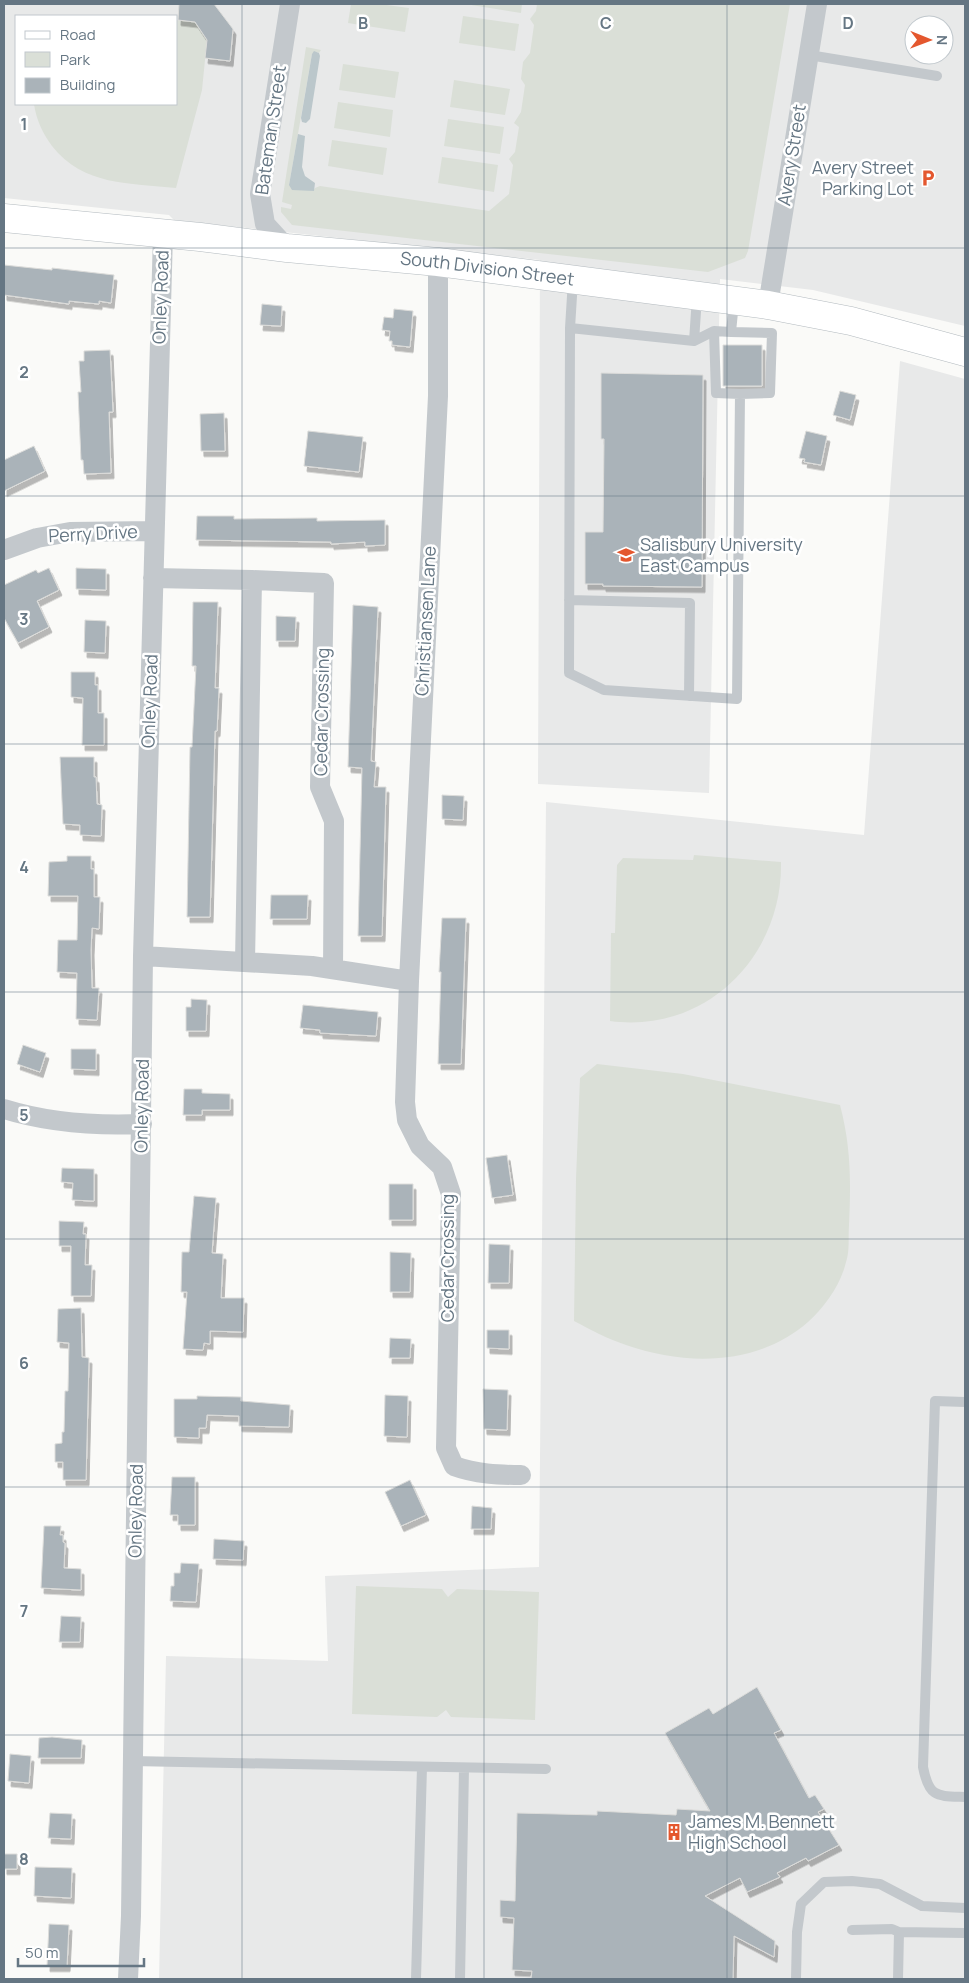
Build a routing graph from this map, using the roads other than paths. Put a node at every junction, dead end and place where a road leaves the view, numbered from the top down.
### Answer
1 (290, 4) edge
2 (817, 4) edge
3 (809, 55) junction
4 (936, 76) dead end
5 (4, 218) edge
6 (163, 234) junction
7 (287, 248) junction
8 (438, 262) junction
9 (573, 279) junction
10 (697, 296) junction
11 (734, 301) junction
12 (768, 305) junction
13 (570, 328) junction
14 (714, 331) junction
15 (731, 332) junction
16 (694, 341) junction
17 (965, 352) edge
18 (740, 394) junction
19 (154, 531) junction
20 (4, 550) edge
21 (153, 578) junction
22 (252, 580) junction
23 (568, 600) junction
24 (689, 696) junction
25 (143, 956) junction
26 (245, 962) junction
27 (333, 969) junction
28 (409, 981) junction
29 (4, 1110) edge
30 (142, 1124) junction
31 (965, 1402) edge
32 (521, 1475) dead end
33 (132, 1761) junction
34 (422, 1767) junction
35 (464, 1768) junction
36 (546, 1770) dead end
37 (965, 1797) edge
38 (965, 1908) edge
39 (852, 1930) dead end
40 (899, 1932) junction
41 (965, 1933) edge
42 (128, 1979) edge
43 (416, 1979) edge
44 (460, 1979) edge
45 (796, 1979) edge
46 (898, 1979) edge

1 - 7 street, Bateman Street
2 - 3 street, Avery Street
3 - 4 lane
3 - 12 street, Avery Street
5 - 6 street, South Division Street
6 - 7 street, South Division Street
6 - 19 street, Onley Road
7 - 8 street, South Division Street
8 - 9 street, South Division Street
8 - 28 street, Christiansen Lane
9 - 10 street, South Division Street
9 - 13 lane
10 - 11 street, South Division Street
10 - 16 lane
11 - 12 street, South Division Street
11 - 15 lane
12 - 17 street, South Division Street
13 - 16 lane
13 - 23 lane
14 - 15 lane
14 - 16 lane
14 - 18 lane
15 - 18 lane
18 - 24 lane
19 - 20 street, Perry Drive
19 - 21 street, Onley Road
21 - 22 street, Cedar Crossing
21 - 25 street, Onley Road
22 - 26 street
22 - 27 street, Cedar Crossing
23 - 24 lane
23 - 24 lane
25 - 26 street
25 - 30 street, Onley Road
26 - 27 street
27 - 28 street
28 - 32 street, Cedar Crossing
29 - 30 street
30 - 33 street, Onley Road
31 - 37 lane
33 - 34 lane
33 - 42 street, Onley Road
34 - 35 lane
34 - 43 lane
35 - 36 lane
35 - 44 lane
38 - 45 lane
39 - 40 lane
40 - 41 lane
40 - 46 lane

